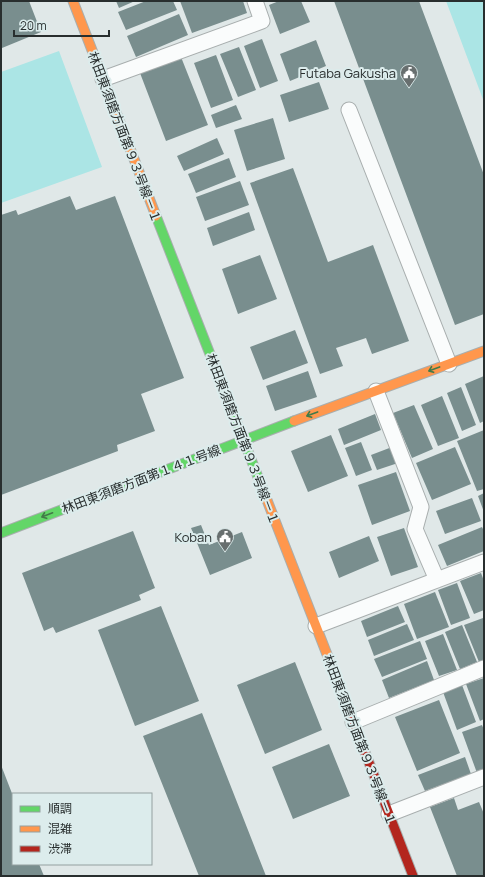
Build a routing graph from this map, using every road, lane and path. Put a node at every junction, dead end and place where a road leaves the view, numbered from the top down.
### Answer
1 (73, 1) edge
2 (256, 1) edge
3 (103, 79) junction
4 (349, 110) dead end
5 (484, 352) edge
6 (449, 364) junction
7 (376, 391) junction
8 (243, 440) junction
9 (1, 533) edge
10 (484, 562) edge
11 (436, 580) junction
12 (316, 626) junction
13 (484, 668) edge
14 (353, 722) junction
15 (484, 777) edge
16 (389, 814) junction
17 (413, 876) edge

1 - 3 street, 林田東須磨方面第９３号線－１
2 - 3 lane
3 - 8 street, 林田東須磨方面第９３号線－１
4 - 6 lane
5 - 6 street, 林田東須磨方面第１４１号線
6 -> 7 street, 林田東須磨方面第１４１号線
7 -> 8 street, 林田東須磨方面第１４１号線
7 - 11 lane
8 -> 9 street, 林田東須磨方面第１４１号線
8 - 12 street, 林田東須磨方面第９３号線－１
10 - 11 lane
11 - 12 lane
12 - 14 street, 林田東須磨方面第９３号線－１
13 - 14 lane
14 - 16 street, 林田東須磨方面第９３号線－１
15 - 16 lane
16 - 17 street, 林田東須磨方面第９３号線－１

